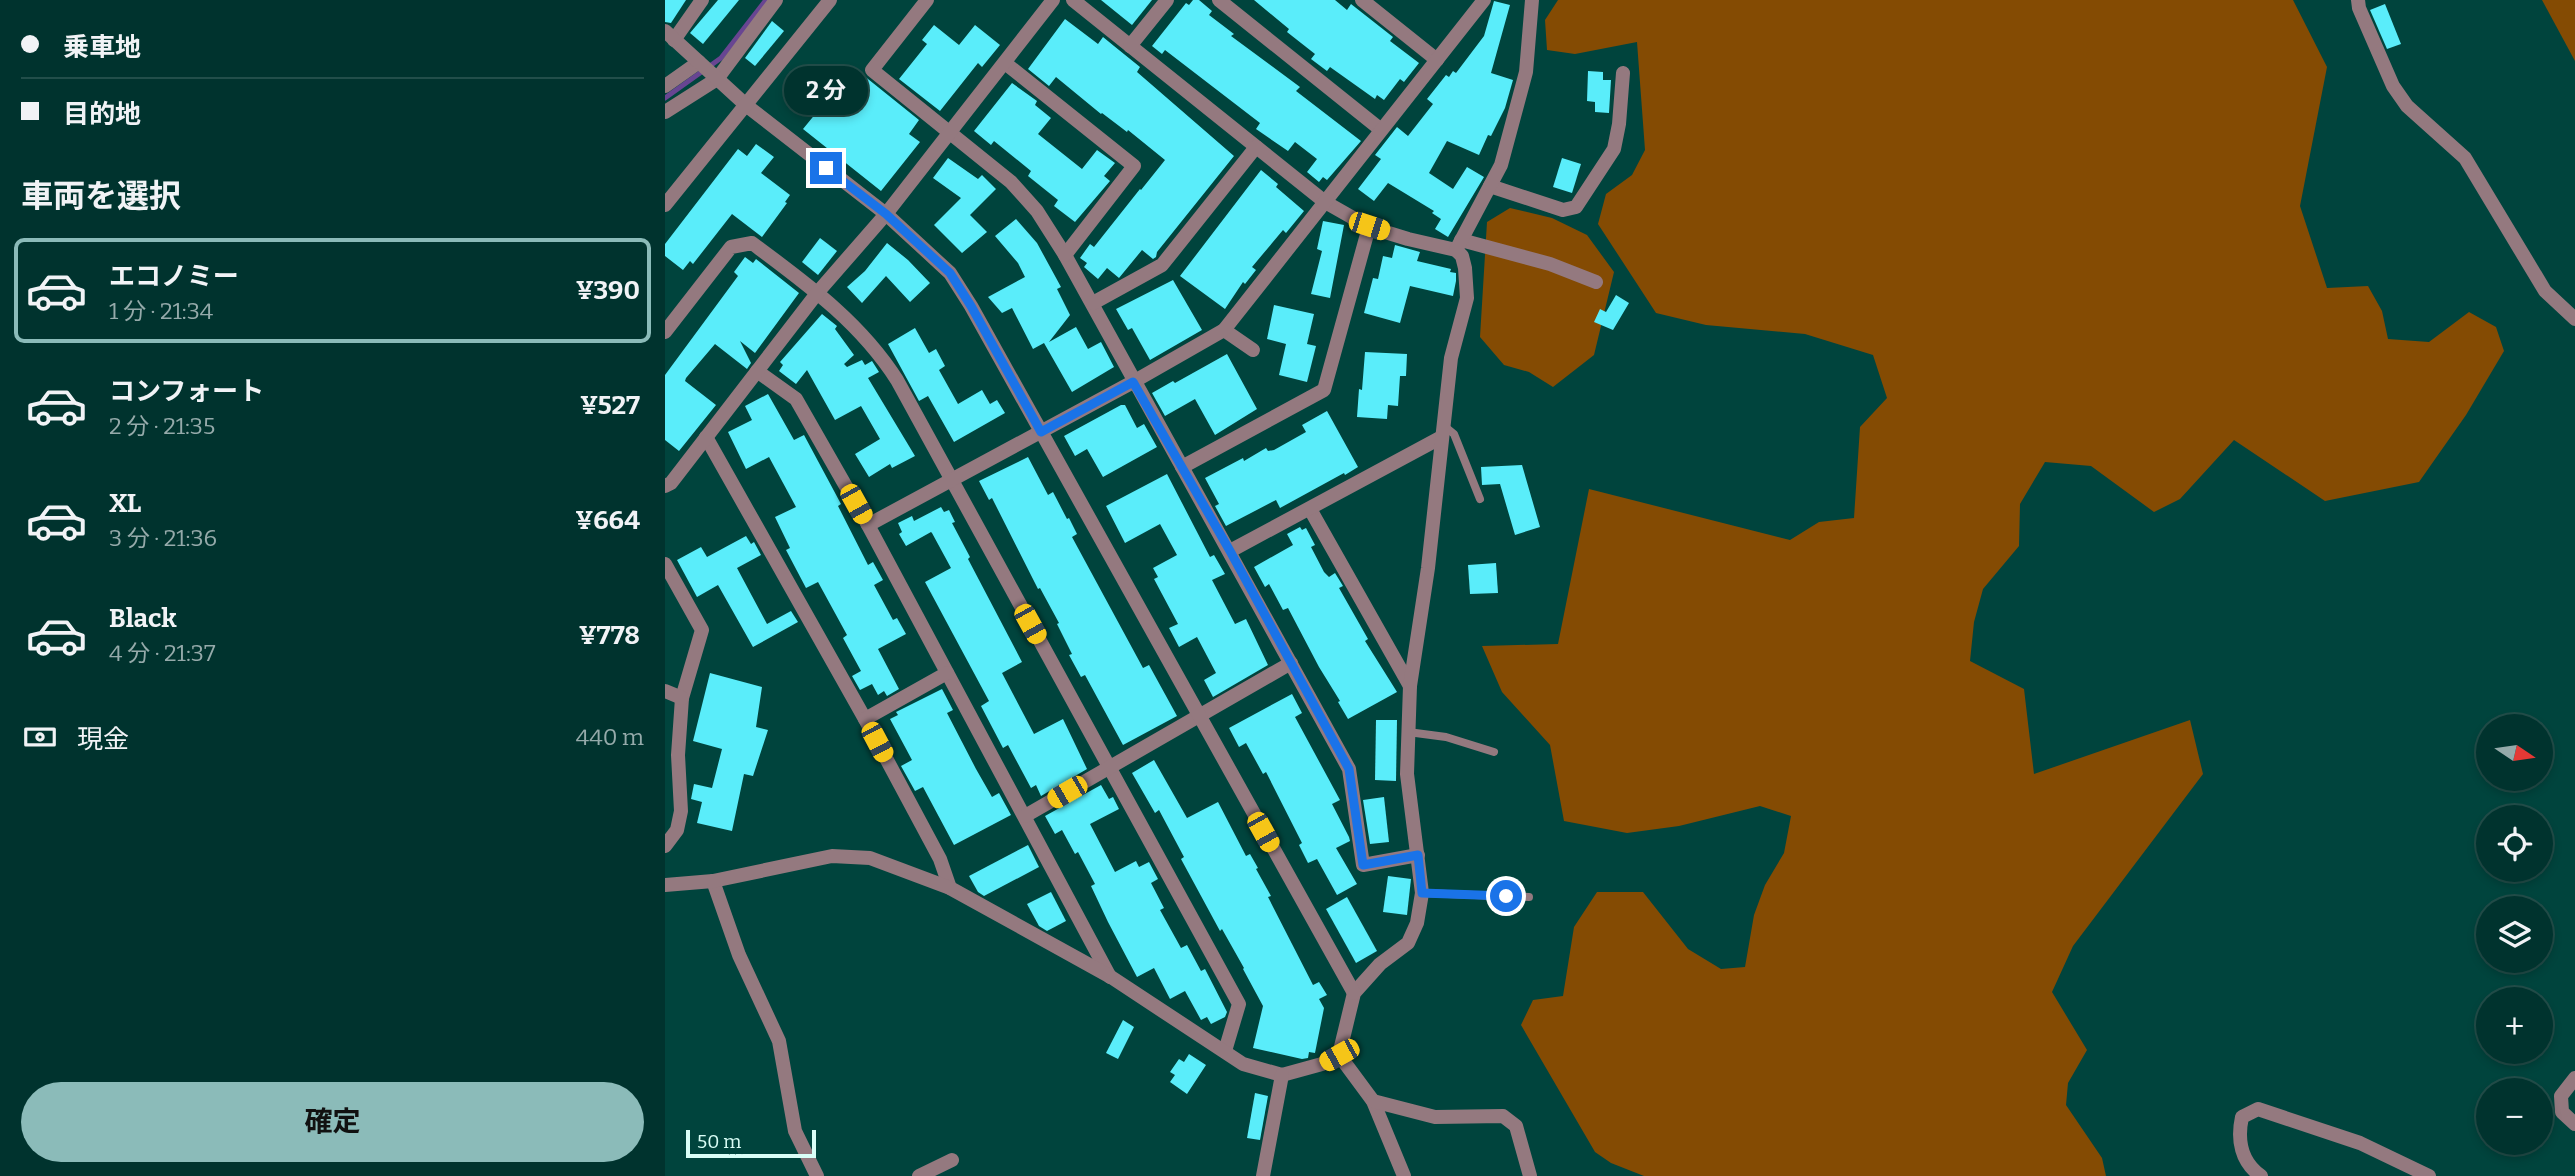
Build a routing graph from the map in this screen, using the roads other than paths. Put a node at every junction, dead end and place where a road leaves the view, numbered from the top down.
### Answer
1 (702, 0) edge
2 (776, 0) edge
3 (830, 0) edge
4 (927, 0) edge
5 (1053, 0) edge
6 (1073, 0) edge
7 (1167, 0) edge
8 (1219, 0) edge
9 (1362, 0) edge
10 (1484, 0) edge
11 (1532, 0) edge
12 (2358, 0) edge
13 (670, 36) edge
14 (1130, 46) junction
15 (1437, 60) junction
16 (699, 62) junction
17 (1005, 63) junction
18 (1623, 73) dead end
19 (717, 79) junction
20 (665, 86) edge
21 (747, 106) junction
22 (665, 112) edge
23 (1380, 129) junction
24 (951, 132) junction
25 (1256, 146) junction
26 (1490, 186) junction
27 (1325, 202) junction
28 (665, 205) edge
29 (886, 214) junction
30 (1369, 226) junction
31 (1459, 245) junction
32 (1065, 255) junction
33 (1596, 282) dead end
34 (818, 292) junction
35 (1093, 303) junction
36 (2575, 319) edge
37 (1224, 330) junction
38 (665, 332) edge
39 (1253, 350) dead end
40 (757, 371) junction
41 (1133, 382) junction
42 (1441, 431) junction
43 (1041, 432) junction
44 (706, 437) junction
45 (1182, 467) junction
46 (950, 481) junction
47 (665, 486) edge
48 (1480, 499) dead end
49 (1310, 509) junction
50 (868, 525) junction
51 (1230, 551) junction
52 (665, 564) edge
53 (1291, 663) junction
54 (947, 673) junction
55 (1411, 686) junction
56 (665, 691) edge
57 (682, 698) junction
58 (1198, 717) junction
59 (865, 719) junction
60 (1408, 732) junction
61 (1494, 752) dead end
62 (1110, 767) junction
63 (1025, 816) junction
64 (665, 846) edge
65 (1418, 855) junction
66 (713, 881) junction
67 (665, 885) edge
68 (950, 888) junction
69 (1422, 893) junction
70 (1529, 897) dead end
71 (1111, 977) junction
72 (1354, 993) junction
73 (1225, 1051) junction
74 (1339, 1055) junction
75 (1282, 1075) junction
76 (2575, 1078) edge
77 (1373, 1101) junction
78 (2575, 1124) edge
79 (952, 1160) dead end
80 (817, 1176) edge
81 (919, 1176) edge
82 (1263, 1176) edge
83 (1404, 1176) edge
84 (1530, 1176) edge
85 (2261, 1176) edge
86 (2429, 1176) edge

1 - 13 street
2 - 19 street
3 - 21 street
4 - 24 street
5 - 17 street
6 - 14 street
7 - 14 street
8 - 23 street
9 - 15 street
10 - 15 street
11 - 26 street
12 - 36 street
13 - 16 street
14 - 25 street
15 - 23 street
16 - 19 street
16 - 20 street
17 - 24 street
17 - 32 street
18 - 26 street
19 - 21 street
19 - 22 street
21 - 28 street
21 - 29 street
23 - 27 street
24 - 29 street
24 - 32 street
25 - 27 street
25 - 35 street
26 - 31 street
27 - 30 street
27 - 37 street
29 - 34 street
29 - 43 street
30 - 31 street
30 - 45 street
31 - 33 street
31 - 42 street
32 - 35 street
34 - 38 street
34 - 40 street
34 - 46 street
35 - 41 street
37 - 39 street
37 - 41 street
40 - 44 street
40 - 50 street
41 - 43 street
41 - 45 street
42 - 48 lane
42 - 49 street
42 - 55 street
43 - 46 street
43 - 58 street
44 - 47 street
44 - 59 street
45 - 51 street
46 - 50 street
46 - 62 street
49 - 51 street
49 - 55 street
50 - 54 street
51 - 53 street
52 - 57 street
53 - 58 street
53 - 65 street
54 - 59 street
54 - 63 street
55 - 60 street
56 - 57 street
57 - 64 street
58 - 62 street
58 - 72 street
59 - 68 street
60 - 61 lane
60 - 65 street
62 - 63 street
62 - 73 street
63 - 71 street
65 - 69 street
66 - 67 street
66 - 68 street
66 - 80 street
68 - 71 street
69 - 70 lane
69 - 72 street
71 - 73 street
72 - 74 street
73 - 75 street
74 - 75 street
74 - 77 street
75 - 82 street
76 - 78 street
77 - 83 street
77 - 84 street
79 - 81 street
85 - 86 street

